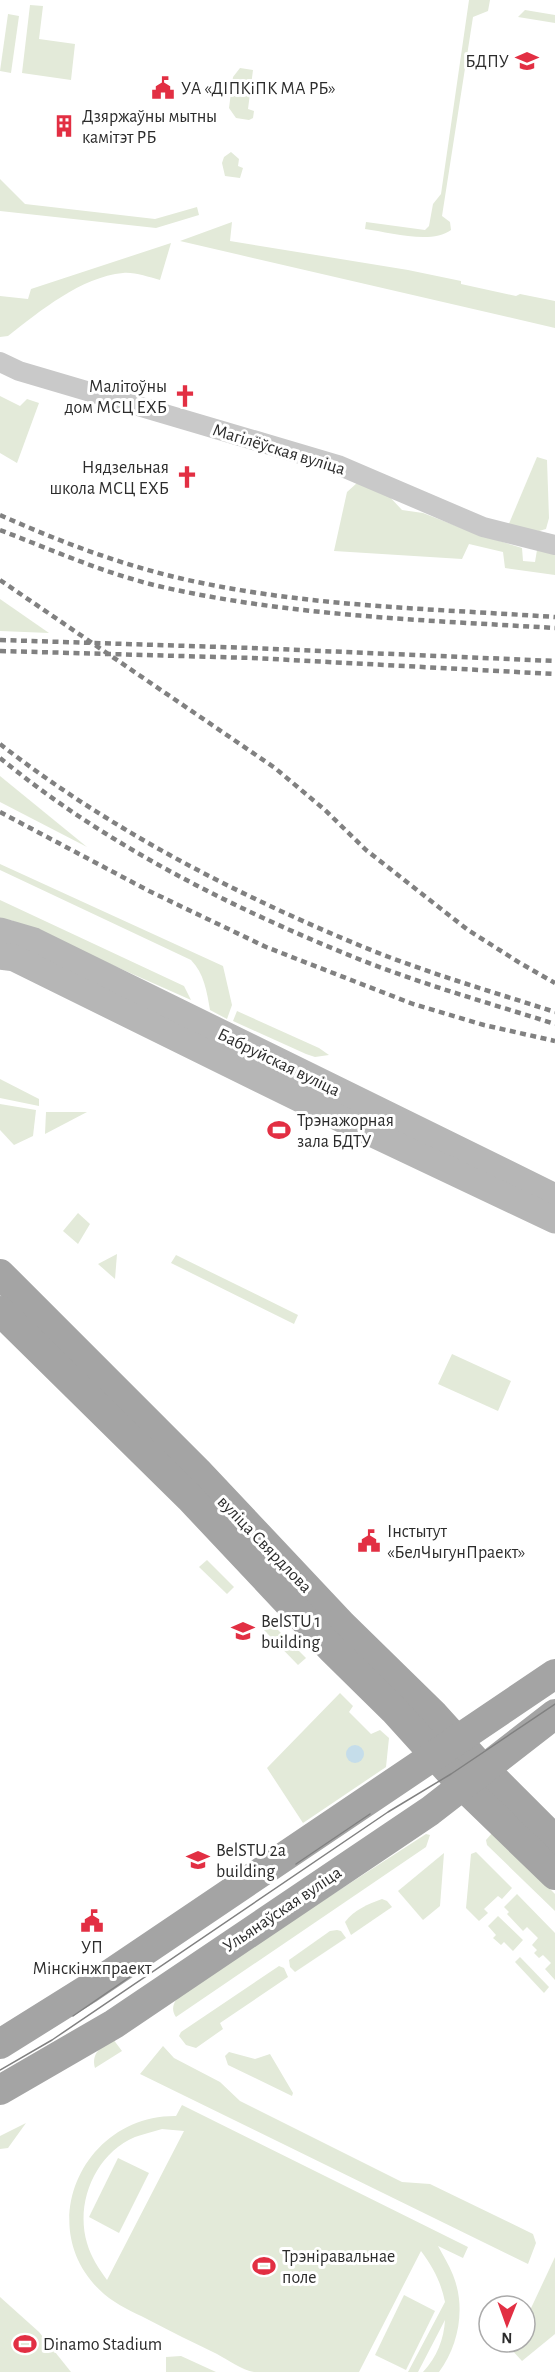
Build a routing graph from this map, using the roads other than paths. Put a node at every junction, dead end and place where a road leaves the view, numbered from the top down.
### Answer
1 (0, 362) edge
2 (555, 545) edge
3 (0, 931) edge
4 (0, 956) edge
5 (555, 1197) edge
6 (555, 1220) edge
7 (0, 1274) edge
8 (0, 1311) edge
9 (555, 1674) edge
10 (555, 1714) edge
11 (446, 1749) junction
12 (473, 1777) junction
13 (555, 1840) edge
14 (555, 1875) edge
15 (162, 1939) junction
16 (188, 1973) junction
17 (0, 2044) edge
18 (0, 2090) edge

1 - 2 street, Магілёўская вуліца
3 - 5 main road, Бабруйская вуліца
4 - 6 main road, Бабруйская вуліца
7 - 11 main road, вуліца Свярдлова
8 - 11 main road, вуліца Свярдлова
9 - 11 main road
10 - 12 main road, Ульянаўская вуліца
11 - 12 main road, вуліца Свярдлова
11 - 15 main road
12 - 13 main road, вуліца Свярдлова
12 - 14 main road, вуліца Свярдлова
12 - 16 main road, Ульянаўская вуліца
15 - 16 main road
15 - 17 main road
16 - 18 main road, Ульянаўская вуліца

